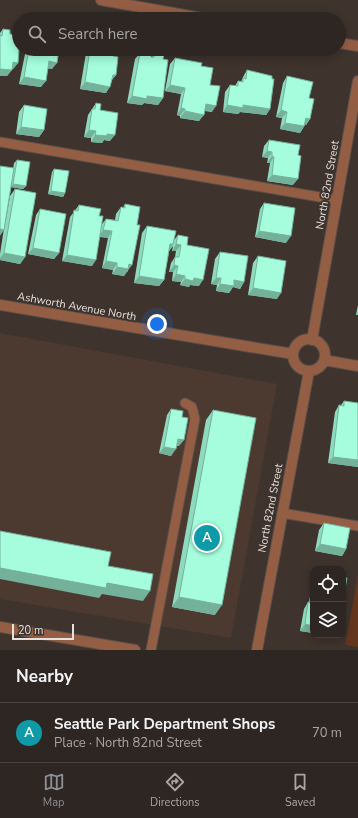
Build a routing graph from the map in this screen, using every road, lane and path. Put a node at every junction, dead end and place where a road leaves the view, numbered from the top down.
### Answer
1 (101, 0) edge
2 (168, 12) edge
3 (346, 44) edge
4 (358, 46) edge
5 (358, 81) edge
6 (0, 142) edge
7 (337, 200) junction
8 (0, 305) edge
9 (312, 340) junction
10 (293, 354) junction
11 (324, 360) junction
12 (358, 366) edge
13 (308, 371) junction
14 (185, 403) dead end
15 (282, 513) junction
16 (358, 526) edge
17 (0, 627) edge
18 (135, 650) edge
19 (151, 650) edge
20 (256, 650) edge

1 - 2 street
3 - 4 street
5 - 7 street, North 82nd Street
6 - 7 lane
7 - 9 street, North 82nd Street
8 - 10 street, Ashworth Avenue North
9 - 10 street
9 - 11 street
10 - 13 street
11 - 12 street
11 - 13 street
13 - 15 street, North 82nd Street
14 - 19 lane
15 - 16 lane
15 - 20 street, North 82nd Street
17 - 18 street

